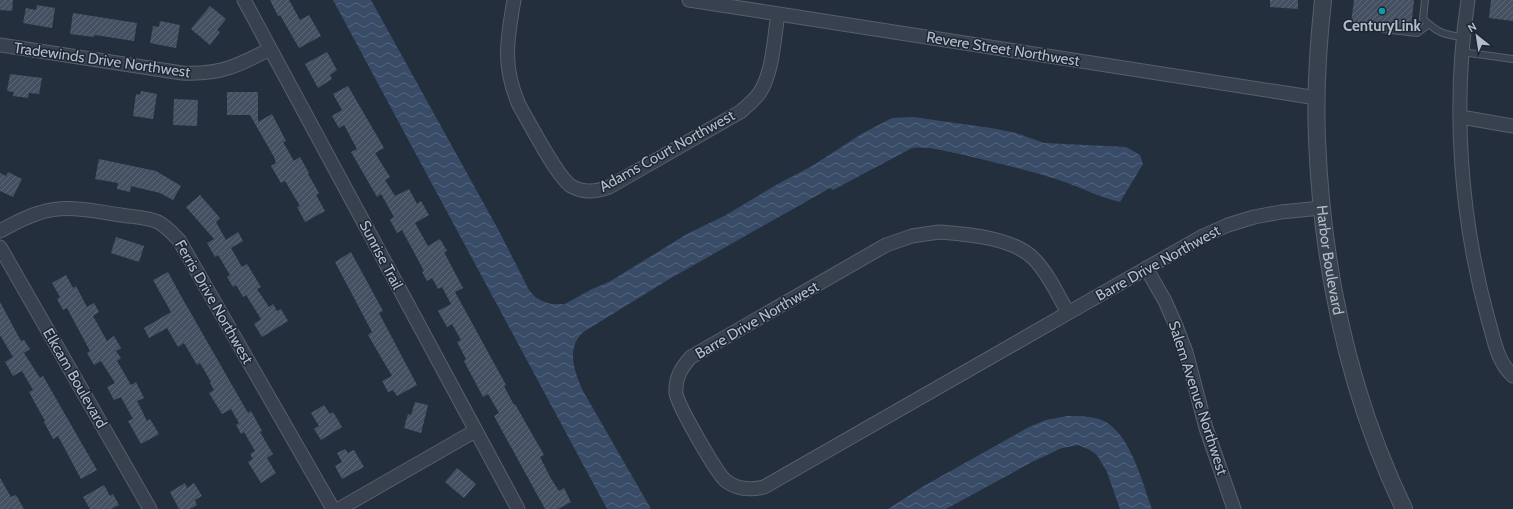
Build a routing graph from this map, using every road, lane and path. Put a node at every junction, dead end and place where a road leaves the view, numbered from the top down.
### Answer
1 (244, 0) edge
2 (514, 0) edge
3 (689, 0) edge
4 (1323, 0) edge
5 (1425, 0) edge
6 (1468, 0) edge
7 (778, 14) junction
8 (1429, 24) junction
9 (1383, 29) dead end
10 (1464, 37) junction
11 (0, 45) edge
12 (270, 49) junction
13 (1462, 52) junction
14 (1513, 59) edge
15 (1316, 98) junction
16 (1460, 117) junction
17 (1513, 126) edge
18 (1322, 208) junction
19 (0, 231) edge
20 (0, 247) edge
21 (1146, 268) junction
22 (1068, 313) junction
23 (1513, 376) edge
24 (475, 431) junction
25 (150, 509) edge
26 (333, 509) edge
27 (339, 509) edge
28 (518, 509) edge
29 (1234, 509) edge
30 (1404, 509) edge

1 - 12 street, Sunrise Trail
2 - 7 street, Adams Court Northwest
3 - 7 street, Revere Street Northwest
4 - 15 street, Harbor Boulevard
5 - 8 lane
6 - 10 street
7 - 15 street, Revere Street Northwest
8 - 9 lane
8 - 10 lane
10 - 13 street
11 - 12 street, Tradewinds Drive Northwest
12 - 24 street, Sunrise Trail
13 - 14 lane
13 - 16 street
15 - 18 street, Harbor Boulevard
16 - 17 street
16 - 23 street
18 - 21 street, Barre Drive Northwest
18 - 30 street, Harbor Boulevard
19 - 26 street, Ferris Drive Northwest
20 - 25 street, Elkcam Boulevard
21 - 22 street, Barre Drive Northwest
21 - 29 street, Salem Avenue Northwest
22 - 22 street, Barre Drive Northwest
24 - 27 street
24 - 28 street, Sunrise Trail

